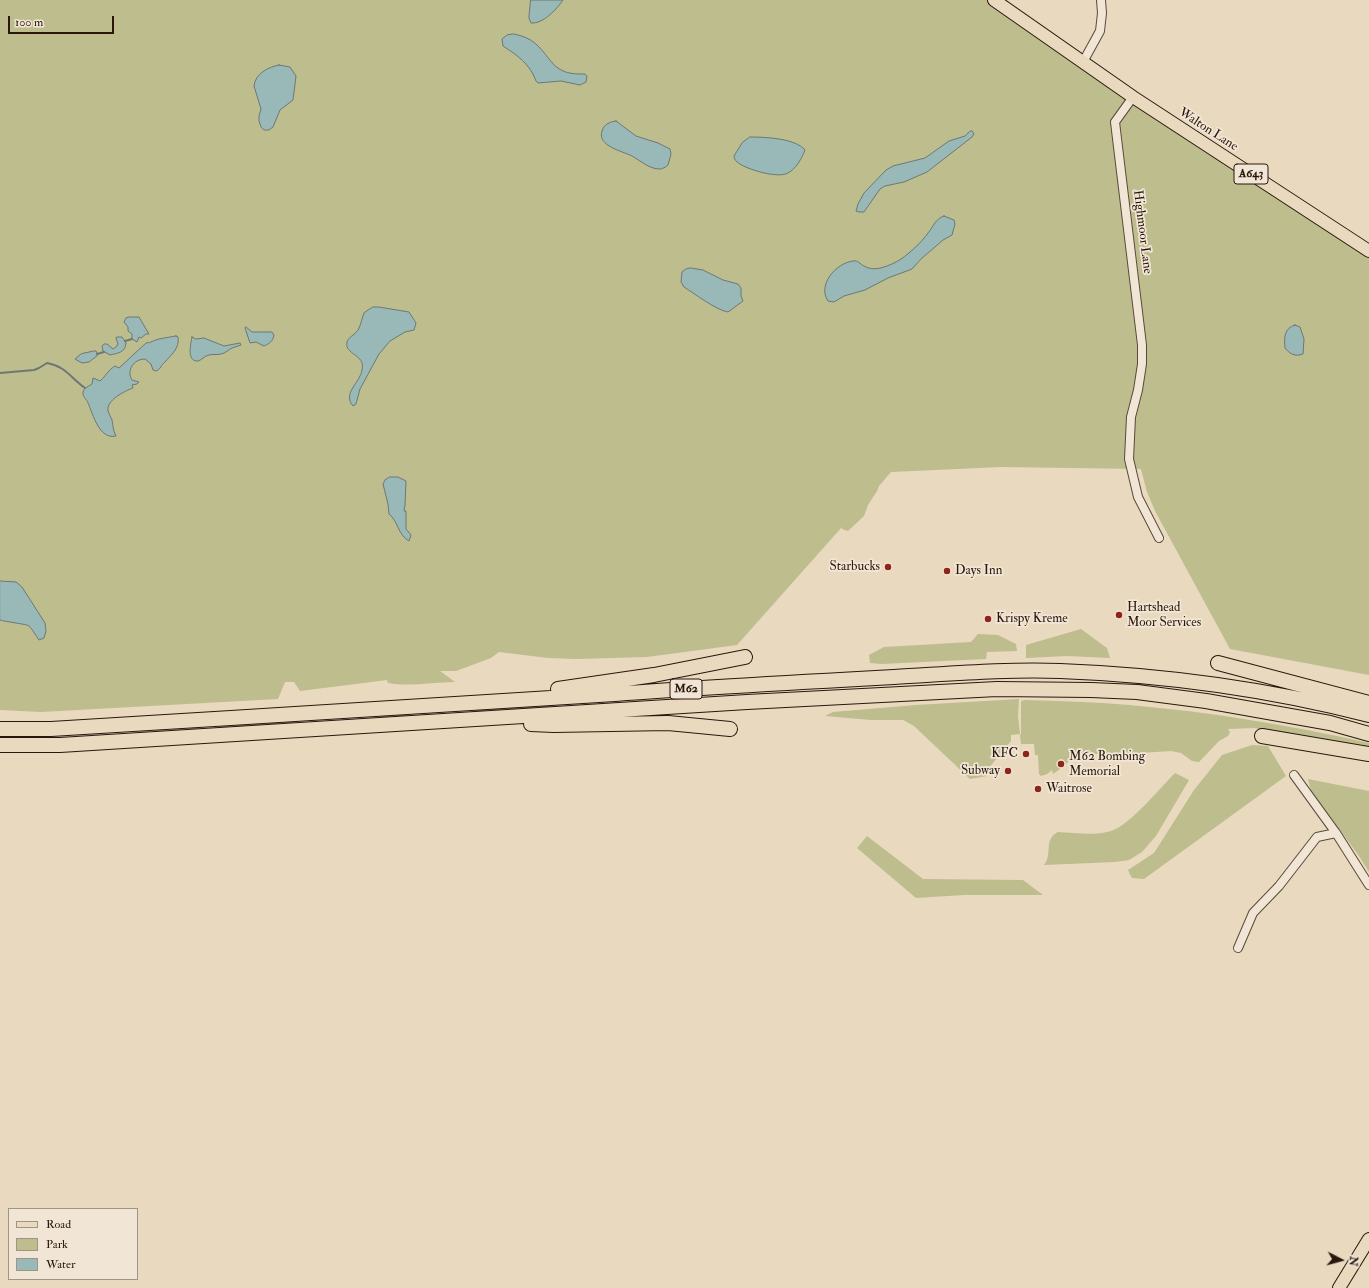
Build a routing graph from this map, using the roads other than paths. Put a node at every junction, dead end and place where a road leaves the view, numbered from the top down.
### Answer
1 (994, 0) edge
2 (1101, 0) edge
3 (1083, 62) junction
4 (1133, 97) junction
5 (1369, 251) edge
6 (1159, 538) dead end
7 (745, 656) dead end
8 (1218, 663) dead end
9 (473, 703) junction
10 (1369, 703) edge
11 (1369, 715) edge
12 (465, 720) junction
13 (0, 729) edge
14 (730, 729) dead end
15 (1369, 734) edge
16 (1262, 736) dead end
17 (0, 745) edge
18 (1369, 754) edge
19 (1294, 775) dead end
20 (1336, 832) junction
21 (1369, 885) edge
22 (1238, 948) dead end
23 (1369, 1239) edge
24 (1339, 1288) edge

1 - 3 main road, A643
2 - 3 street
3 - 4 main road, A643
4 - 5 main road, Walton Lane / A643
4 - 6 street, Highmoor Lane
7 - 9 highway
8 - 10 highway
9 - 11 highway, M62
9 - 13 highway, M62
12 - 14 highway
12 - 15 highway, M62
12 - 17 highway, M62
16 - 18 highway
19 - 20 street
20 - 21 street
20 - 22 street
23 - 24 main road

